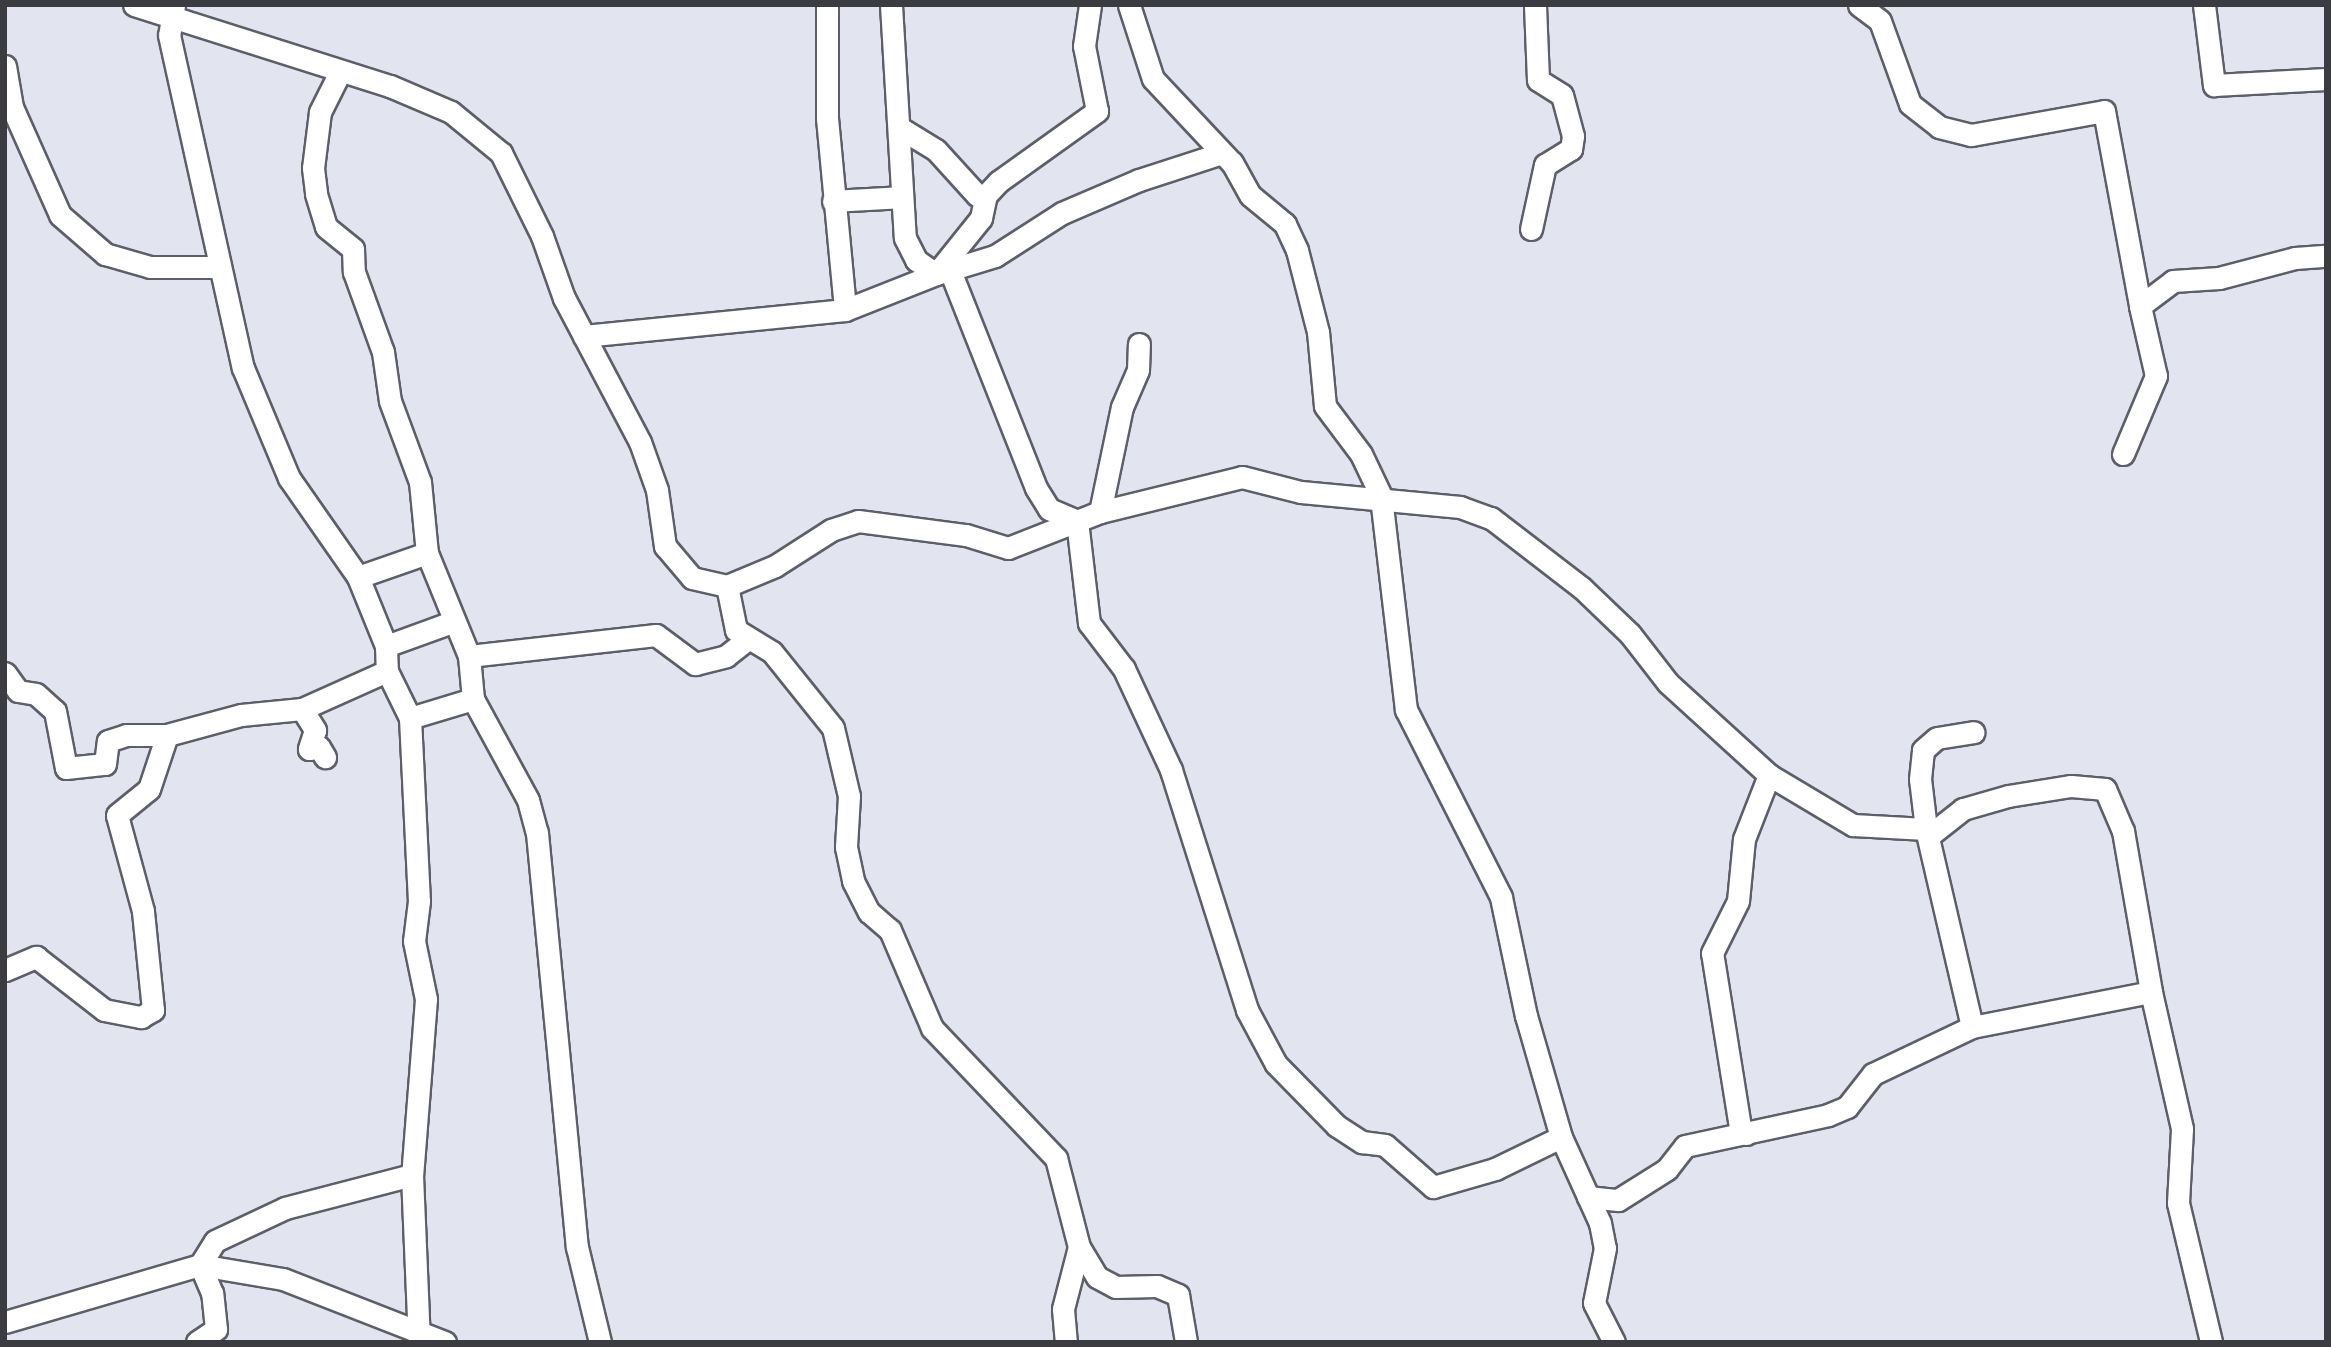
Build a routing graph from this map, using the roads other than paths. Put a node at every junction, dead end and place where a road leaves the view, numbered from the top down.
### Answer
1 (134, 5) edge
2 (827, 5) edge
3 (891, 5) edge
4 (1090, 5) edge
5 (1129, 5) edge
6 (1535, 5) edge
7 (1858, 5) edge
8 (2204, 5) edge
9 (174, 11) edge
10 (1878, 13) edge
11 (5, 66) edge
12 (340, 72) junction
13 (2326, 79) edge
14 (900, 128) junction
15 (1222, 153) junction
16 (986, 195) junction
17 (902, 197) junction
18 (833, 201) junction
19 (1531, 229) dead end
20 (2326, 256) edge
21 (220, 267) junction
22 (943, 273) junction
23 (2140, 306) junction
24 (845, 310) junction
25 (584, 336) junction
26 (1139, 344) dead end
27 (2123, 454) dead end
28 (1381, 496) junction
29 (1100, 512) junction
30 (1077, 521) junction
31 (426, 553) junction
32 (358, 577) junction
33 (727, 586) junction
34 (452, 622) junction
35 (748, 639) junction
36 (386, 646) junction
37 (469, 656) junction
38 (387, 671) junction
39 (5, 673) edge
40 (473, 699) junction
41 (302, 709) junction
42 (410, 718) junction
43 (1974, 732) dead end
44 (167, 735) junction
45 (326, 757) dead end
46 (1769, 775) junction
47 (1928, 832) junction
48 (5, 970) edge
49 (2151, 992) junction
50 (1972, 1027) junction
51 (1746, 1134) junction
52 (1561, 1137) junction
53 (412, 1175) junction
54 (1588, 1198) junction
55 (1079, 1247) junction
56 (200, 1265) junction
57 (5, 1322) edge
58 (419, 1336) edge
59 (197, 1342) edge
60 (445, 1342) edge
61 (600, 1342) edge
62 (1066, 1342) edge
63 (1186, 1342) edge
64 (1615, 1342) edge
65 (2211, 1342) edge

1 - 9 street
2 - 18 street
3 - 14 street
4 - 16 street
5 - 15 street
6 - 19 street
7 - 10 street
8 - 13 street
9 - 12 street
9 - 21 street
10 - 23 street
11 - 21 street
12 - 25 street
12 - 31 street
14 - 16 street
14 - 17 street
15 - 22 street
15 - 28 street
16 - 22 street
17 - 18 street
17 - 22 street
18 - 24 street
20 - 23 street
21 - 32 street
22 - 24 street
22 - 30 street
23 - 27 street
24 - 25 street
25 - 33 street
26 - 29 street
28 - 29 street
28 - 46 street
28 - 52 street
29 - 30 street
30 - 33 street
30 - 52 street
31 - 32 street
31 - 34 street
32 - 36 street
33 - 35 street
34 - 36 street
34 - 37 street
35 - 37 street
35 - 55 street
36 - 38 street
37 - 40 street
38 - 41 street
38 - 42 street
39 - 44 street
40 - 42 street
40 - 61 street
41 - 44 street
41 - 45 street
42 - 53 street
43 - 47 street
44 - 48 street
46 - 47 street
46 - 51 street
47 - 49 street
47 - 50 street
49 - 50 street
49 - 65 street
50 - 51 street
51 - 54 street
52 - 54 street
53 - 56 street
53 - 58 street
54 - 64 street
55 - 62 street
55 - 63 street
56 - 57 street
56 - 58 street
56 - 59 street
58 - 60 street

